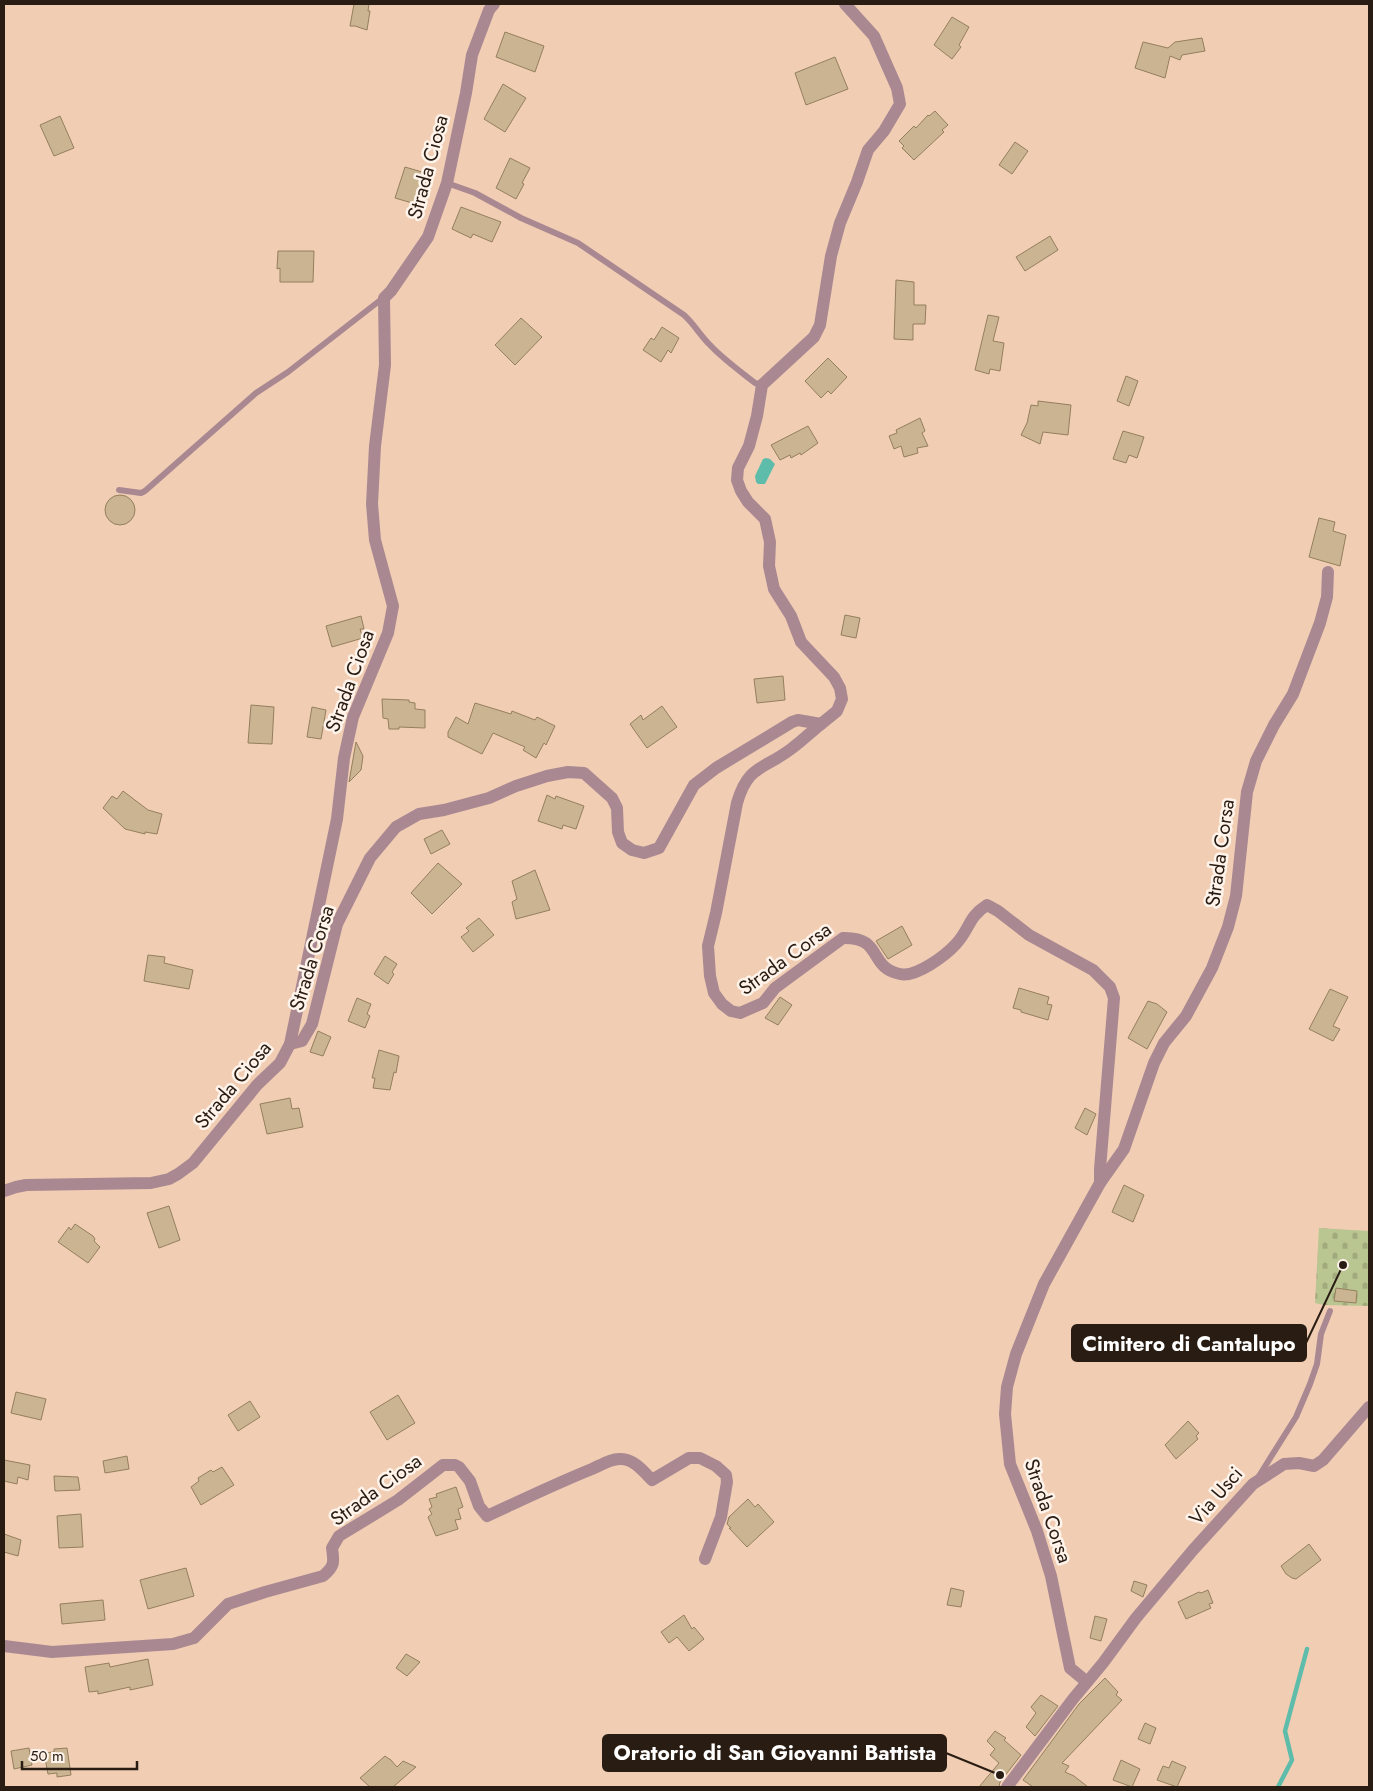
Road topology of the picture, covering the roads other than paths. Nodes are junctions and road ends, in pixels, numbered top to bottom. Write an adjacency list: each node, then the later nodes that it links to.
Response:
1 (494, 4): 3 (street, Strada Ciosa)
2 (845, 4): 5 (street)
3 (447, 183): 4 (street, Strada Ciosa); 5 (lane)
4 (384, 298): 6 (lane); 9 (street, Strada Ciosa)
5 (762, 385): 8 (street, Strada Corsa)
6 (119, 490)
7 (1328, 572): 10 (street, Strada Corsa)
8 (822, 724): 9 (street, Strada Corsa); 10 (street, Strada Corsa)
9 (290, 1044): 11 (street, Strada Ciosa)
10 (1100, 1183): 17 (street, Strada Corsa)
11 (4, 1191)
12 (1330, 1311): 14 (lane, Via Usci)
13 (1369, 1407): 14 (street)
14 (1253, 1484): 17 (street, Via Usci)
15 (705, 1560): 16 (street, Strada Ciosa)
16 (4, 1646)
17 (1087, 1682): 18 (street, Via Usci)
18 (1007, 1787)

